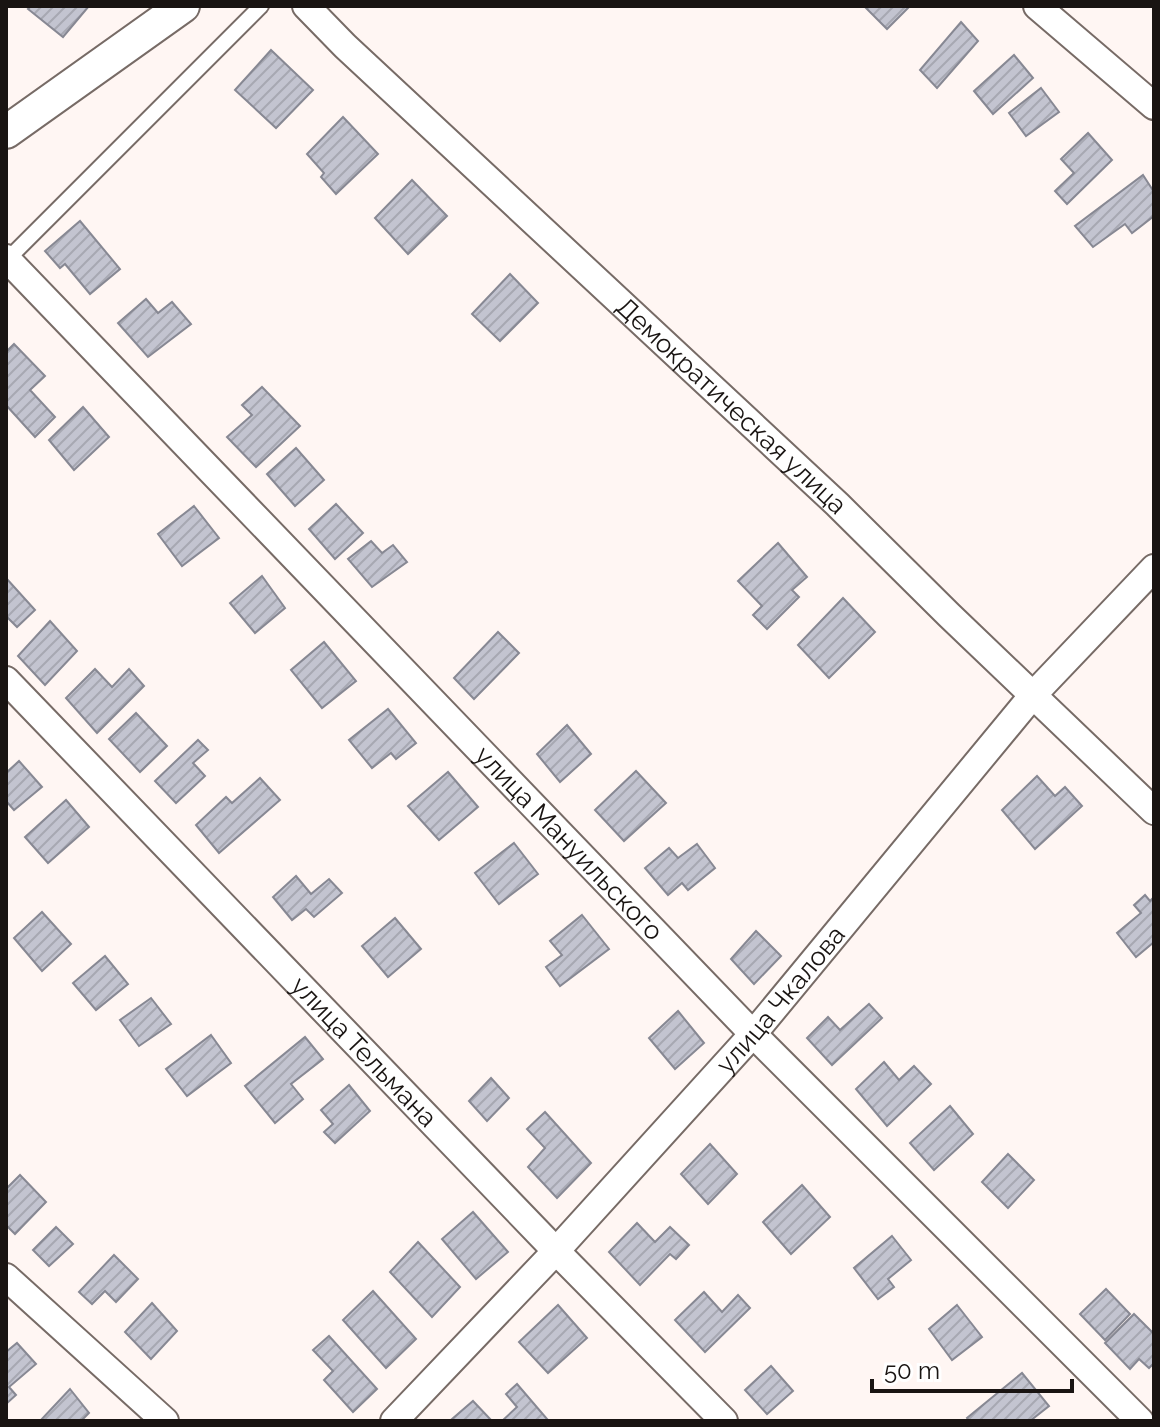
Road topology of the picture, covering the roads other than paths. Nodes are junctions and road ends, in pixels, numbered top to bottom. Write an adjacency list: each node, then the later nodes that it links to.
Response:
1 (183, 6): 6 (street)
2 (261, 6): 7 (lane)
3 (306, 6): 10 (street, Демократическая улица)
4 (1037, 6): 5 (street)
5 (1154, 106)
6 (6, 132)
7 (7, 259): 12 (street, улица Мануильского)
8 (1154, 568): 10 (street, улица Чкалова)
9 (6, 680): 13 (street, улица Тельмана)
10 (1033, 695): 11 (street, Демократическая улица); 12 (street, улица Чкалова)
11 (1154, 811)
12 (753, 1034): 13 (street, улица Чкалова); 18 (street, улица Мануильского)
13 (556, 1251): 16 (street, улица Чкалова); 17 (street, улица Тельмана)
14 (6, 1277): 15 (street)
15 (165, 1421)
16 (394, 1421)
17 (724, 1421)
18 (1140, 1421)

